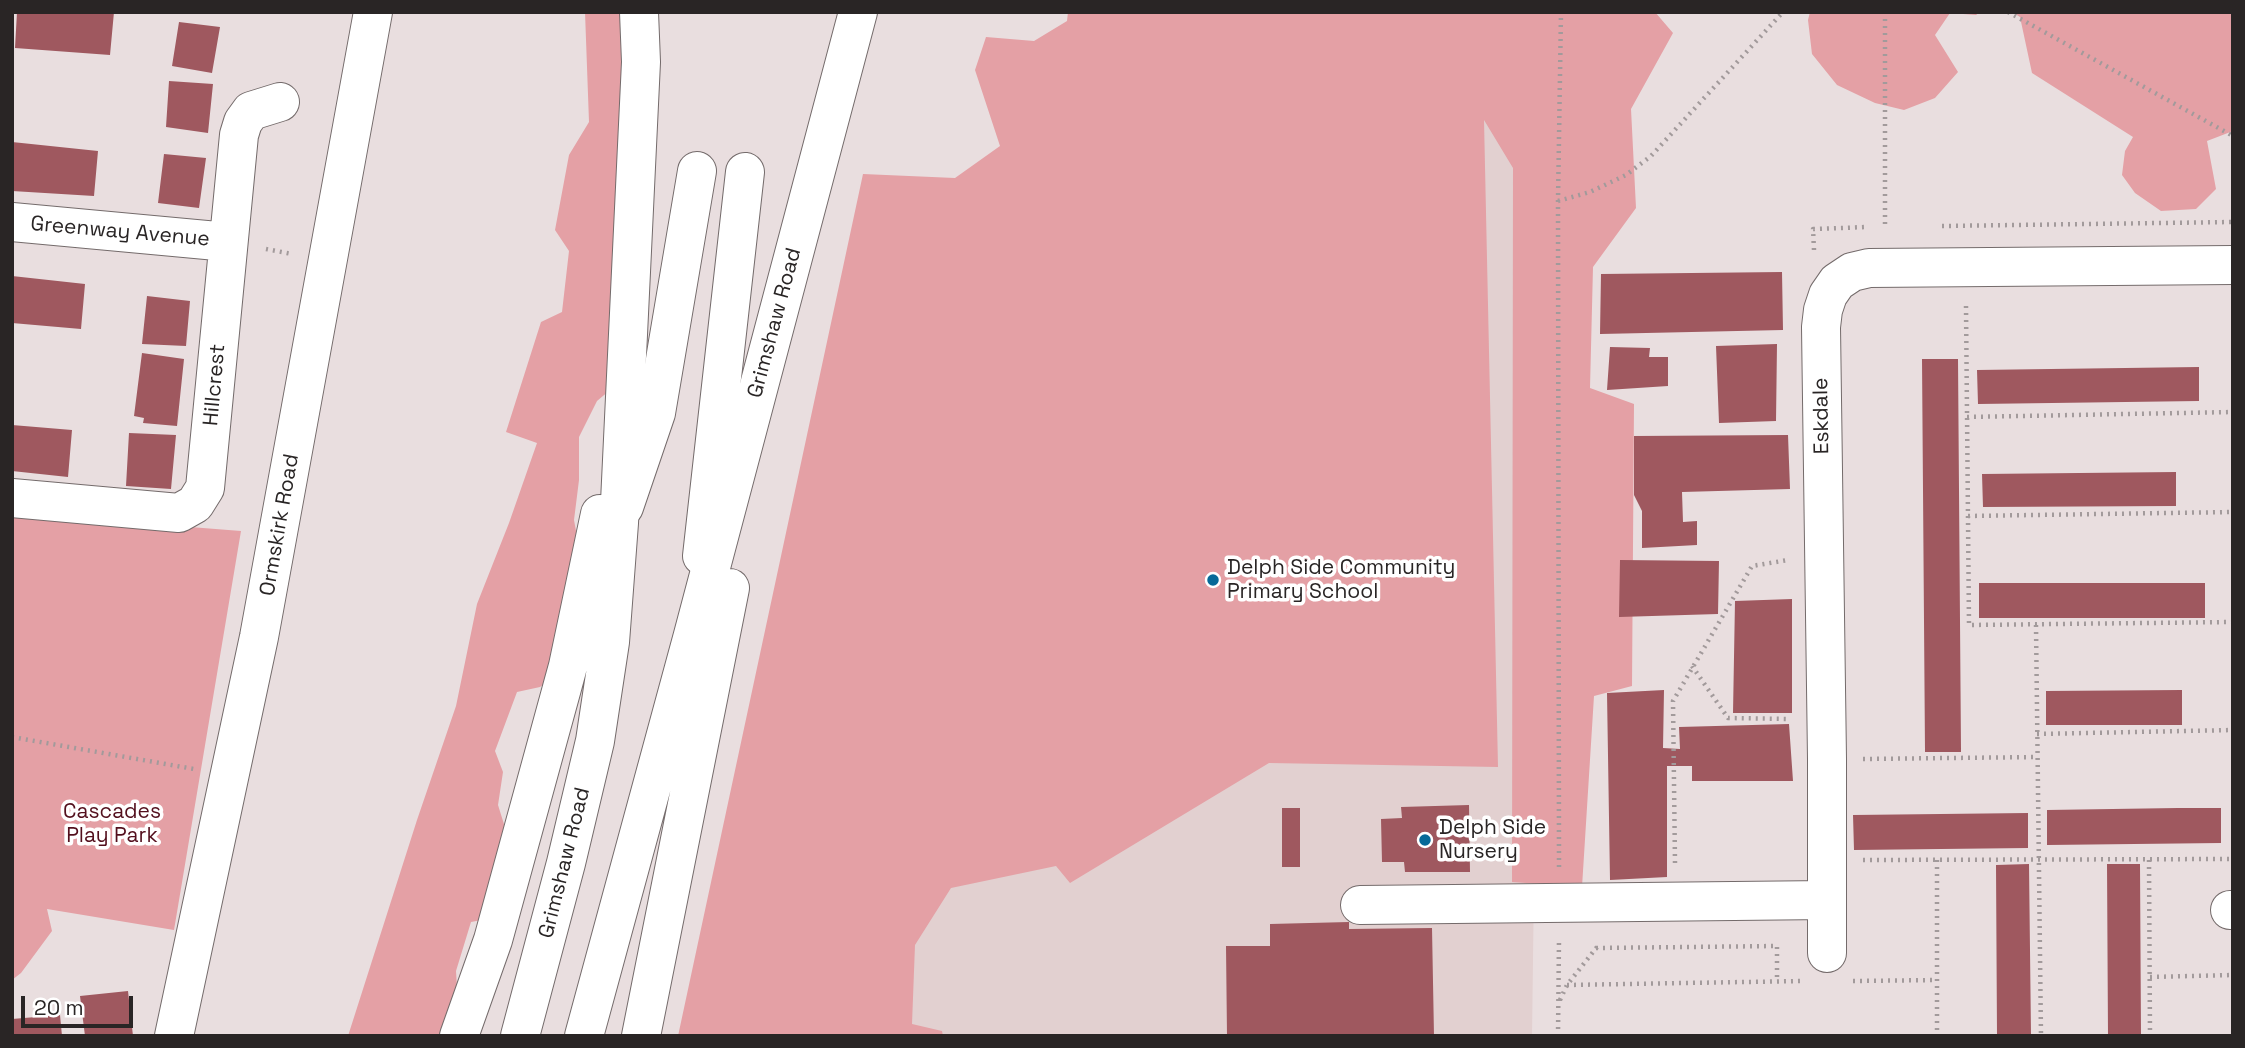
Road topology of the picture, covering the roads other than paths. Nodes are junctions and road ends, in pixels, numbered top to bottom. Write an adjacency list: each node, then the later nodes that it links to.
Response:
1 (373, 12): 18 (main road, Ormskirk Road)
2 (639, 12): 11 (main road, Grimshaw Road)
3 (858, 12): 7 (main road, Grimshaw Road)
4 (280, 102): 9 (main road, Hillcrest)
5 (696, 171): 13 (main road, Grimshaw Road)
6 (745, 172): 14 (main road, Grimshaw Road)
7 (809, 195): 14 (main road, Grimshaw Road); 22 (main road)
8 (12, 222): 9 (main road, Greenway Avenue)
9 (228, 242): 12 (main road, Hillcrest)
10 (2233, 265): 15 (main road, Eskdale)
11 (625, 391): 13 (main road, Grimshaw Road); 19 (main road)
12 (12, 498)
13 (619, 523): 20 (main road, Grimshaw Road)
14 (694, 635): 21 (main road, Grimshaw Road)
15 (1827, 900): 16 (main road); 17 (main road, Eskdale)
16 (1360, 905)
17 (1825, 972)
18 (174, 1036)
19 (459, 1036)
20 (520, 1036)
21 (584, 1036)
22 (641, 1036)

